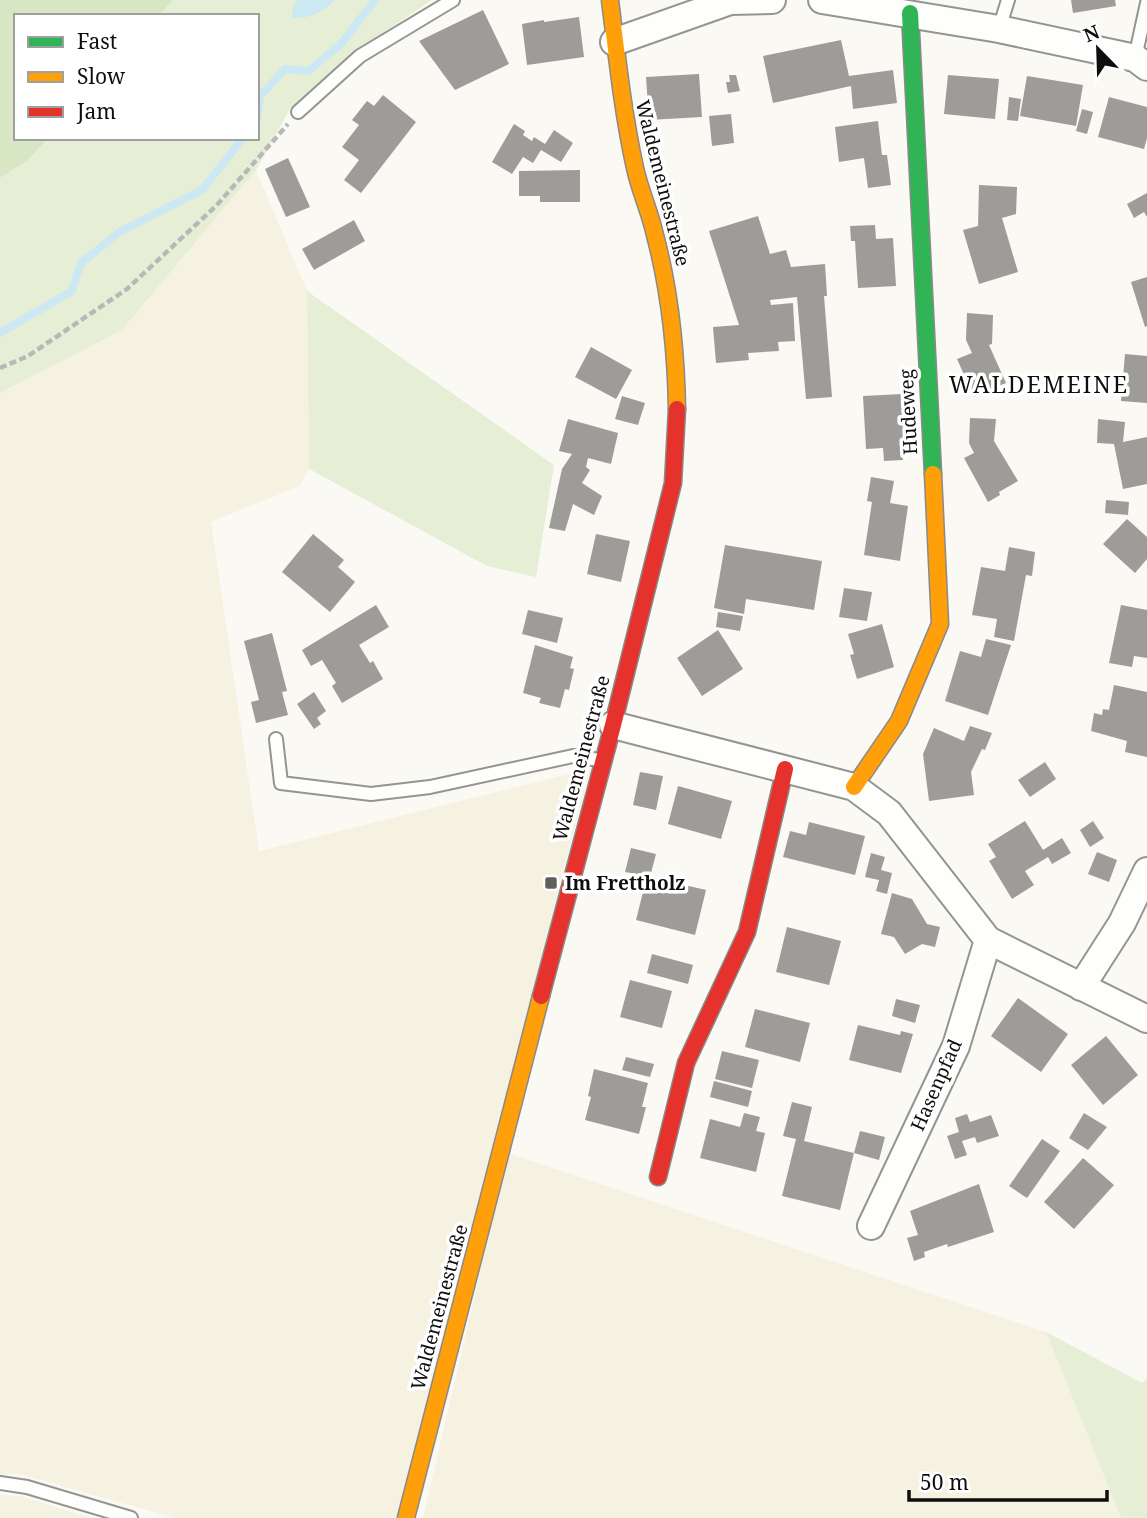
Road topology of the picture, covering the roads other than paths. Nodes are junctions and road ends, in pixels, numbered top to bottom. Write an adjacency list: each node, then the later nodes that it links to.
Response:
1 (453, 0): 11 (lane)
2 (610, 0): 9 (street, Waldemeinestraße)
3 (772, 0): 9 (street)
4 (822, 0): 7 (street)
5 (1007, 0): 8 (lane)
6 (1147, 3): 10 (lane)
7 (910, 13): 8 (street); 16 (street, Hudeweg)
8 (999, 29): 10 (street)
9 (614, 42): 12 (street, Waldemeinestraße)
10 (1141, 62)
11 (298, 112)
12 (613, 725): 14 (street, Waldemeinestraße); 15 (street)
13 (276, 739): 14 (lane)
14 (602, 761): 25 (street, Waldemeinestraße)
15 (785, 769): 16 (street); 21 (street)
16 (854, 786): 18 (street)
17 (1147, 871): 19 (street)
18 (988, 940): 19 (street); 22 (street, Hasenpfad)
19 (1081, 987): 20 (street)
20 (1147, 1019)
21 (658, 1177)
22 (871, 1226)
23 (0, 1483): 24 (lane)
24 (131, 1518)
25 (406, 1518)

